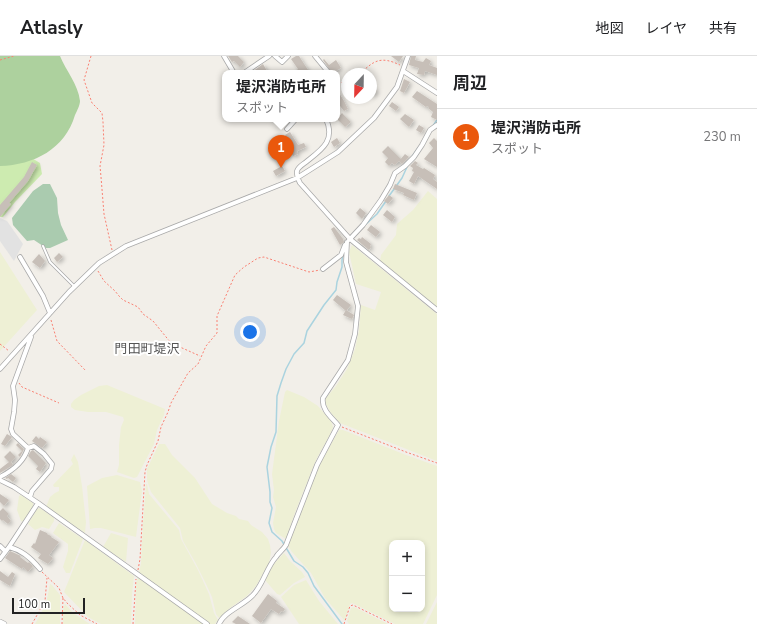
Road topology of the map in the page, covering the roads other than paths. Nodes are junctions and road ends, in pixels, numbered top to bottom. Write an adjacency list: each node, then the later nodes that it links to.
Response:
1 (224, 56): 8 (street)
2 (268, 56): 9 (street)
3 (275, 56): 4 (street)
4 (288, 56)
5 (315, 56): 10 (street)
6 (408, 56): 7 (street)
7 (404, 69): 11 (street); 16 (street)
8 (232, 70)
9 (248, 70)
10 (327, 70)
11 (437, 93)
12 (293, 122): 15 (street)
13 (327, 122): 16 (street)
14 (437, 125): 17 (street)
15 (287, 129)
16 (297, 178): 17 (street); 21 (street)
17 (349, 240): 20 (street); 22 (street); 38 (street)
18 (43, 246): 21 (lane)
19 (20, 257): 23 (street)
20 (323, 269)
21 (75, 287): 23 (street)
22 (437, 310)
23 (50, 313): 24 (street)
24 (31, 335): 25 (street); 26 (street)
25 (0, 369)
26 (28, 448): 27 (street); 28 (street)
27 (0, 479): 28 (street)
28 (30, 497): 29 (street)
29 (38, 503): 31 (street); 37 (street)
30 (0, 546): 32 (street)
31 (9, 547): 32 (street); 34 (street)
32 (5, 551): 33 (street)
33 (0, 559)
34 (40, 569)
35 (0, 622): 36 (street)
36 (4, 624)
37 (207, 624)
38 (219, 624)

